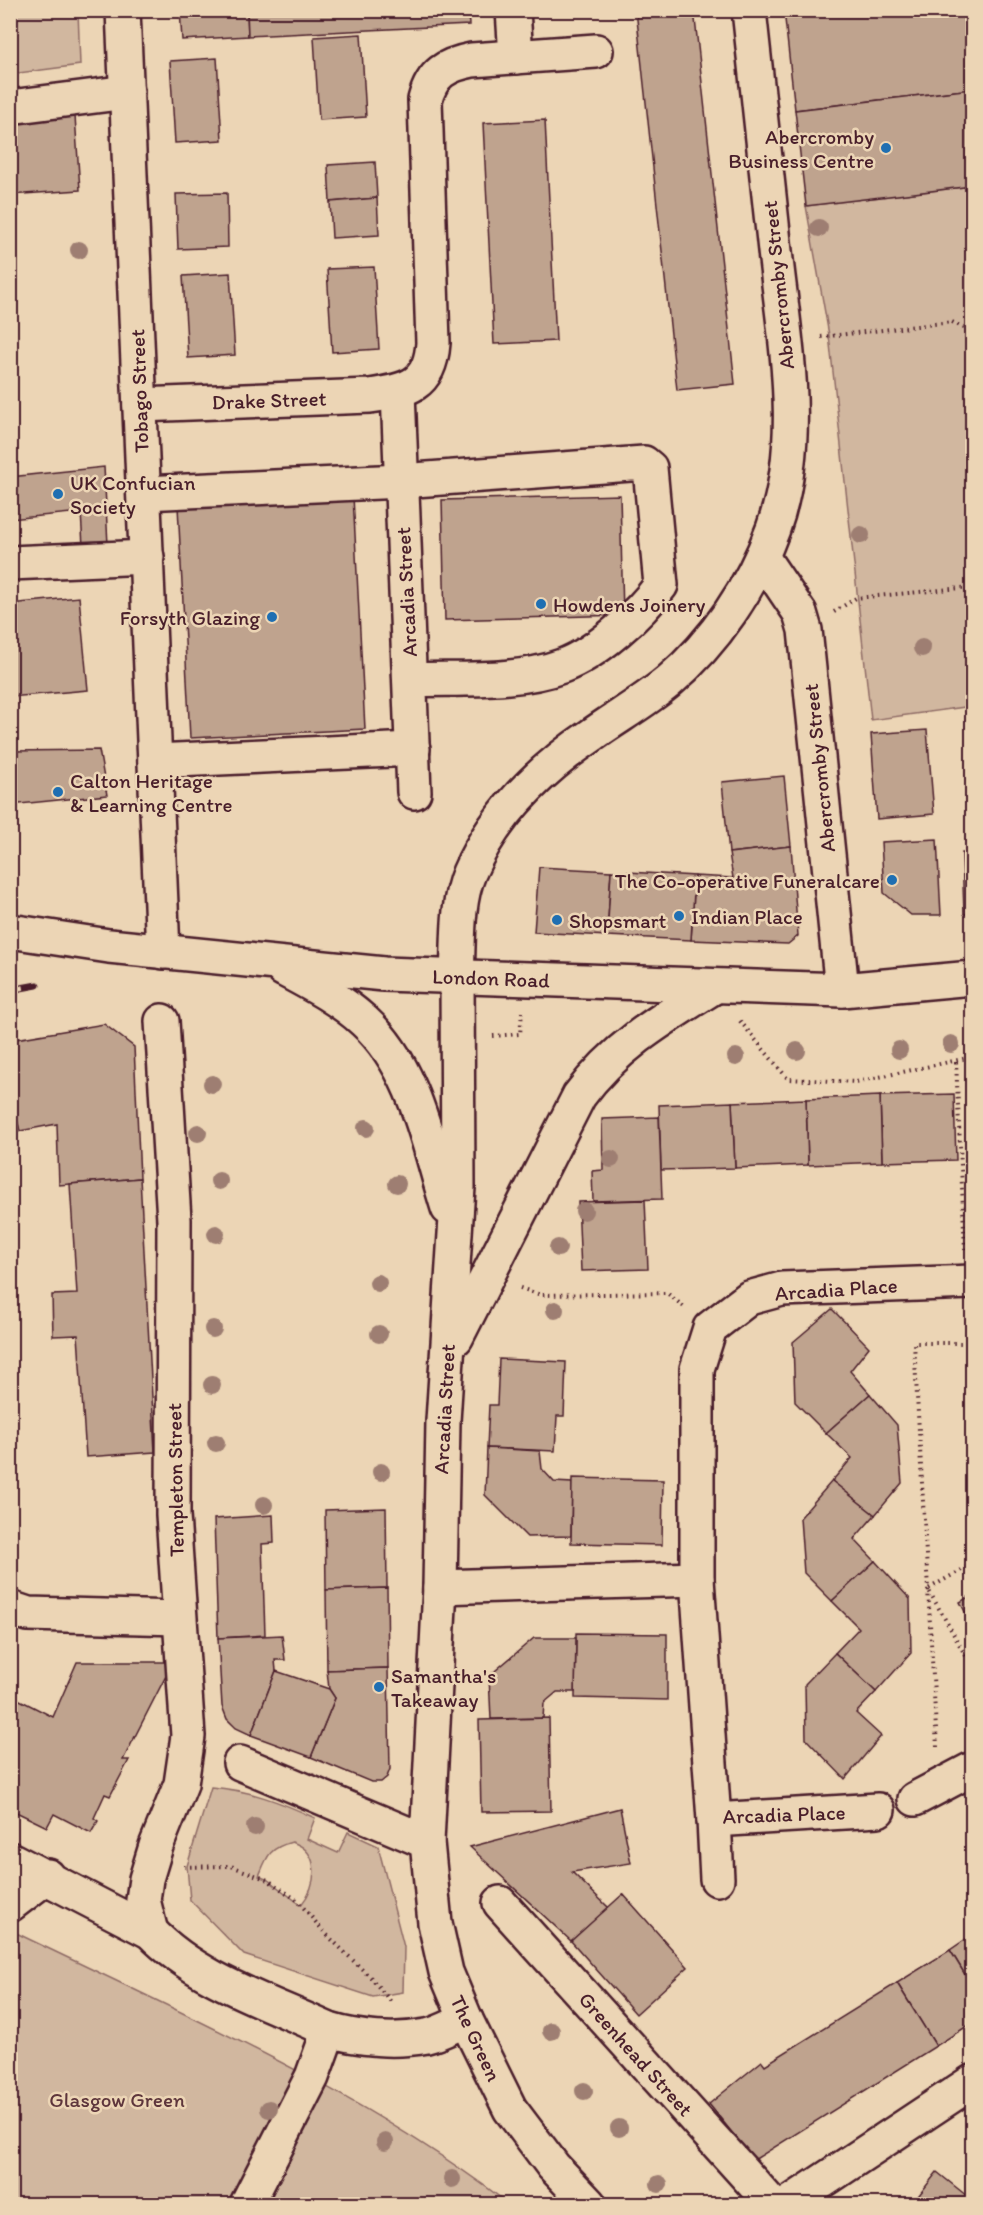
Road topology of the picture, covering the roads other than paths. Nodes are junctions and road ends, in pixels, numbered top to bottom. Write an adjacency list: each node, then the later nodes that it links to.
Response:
1 (123, 10): 6 (street, Tobago Street)
2 (513, 10): 5 (street)
3 (748, 10): 13 (street, Abercromby Street)
4 (596, 51): 5 (street)
5 (516, 57): 8 (street)
6 (127, 92): 7 (street); 9 (street, Tobago Street)
7 (10, 107)
8 (398, 392): 9 (street, Drake Street); 10 (street, Arcadia Street)
9 (140, 405): 11 (street, Tobago Street)
10 (401, 481): 11 (street); 15 (street, Arcadia Street); 15 (street)
11 (144, 493): 12 (street, Tobago Street)
12 (147, 557): 14 (street); 17 (street, Tobago Street)
13 (762, 557): 22 (street, Abercromby Street); 25 (street, Abercromby Street)
14 (10, 562)
15 (410, 680): 16 (street, Arcadia Street)
16 (413, 749): 17 (street); 18 (street, Arcadia Street)
17 (155, 761): 20 (street, Tobago Street)
18 (414, 792)
19 (10, 931): 20 (street, London Road)
20 (163, 952): 21 (street, London Road)
21 (271, 963): 22 (street, London Road); 27 (street)
22 (457, 976): 24 (street, London Road); 27 (street, Arcadia Street)
23 (972, 978): 25 (street, London Road)
24 (712, 988): 25 (street, London Road); 29 (street)
25 (842, 990)
26 (162, 1020): 33 (street, Templeton Street)
27 (456, 1233): 29 (street, Arcadia Street)
28 (969, 1282): 30 (street, Arcadia Place)
29 (446, 1358): 31 (street, Arcadia Street)
30 (697, 1579): 31 (street); 38 (street, Arcadia Place)
31 (440, 1587): 39 (street, Arcadia Street)
32 (10, 1608): 33 (street)
33 (179, 1618): 46 (street, Templeton Street)
34 (240, 1763): 39 (street)
35 (972, 1769): 36 (street)
36 (927, 1793)
37 (878, 1810): 38 (street, Arcadia Place)
38 (714, 1820): 43 (street)
39 (427, 1842): 47 (street, The Green)
40 (10, 1859): 41 (street)
41 (48, 1876): 42 (street); 45 (street); 46 (street)
42 (10, 1878)
43 (717, 1879)
44 (500, 1903): 52 (street, Greenhead Street)
45 (10, 1905)
46 (151, 1932): 48 (street)
47 (466, 2020): 48 (street); 51 (street, The Green)
48 (329, 2030): 50 (street)
49 (972, 2082): 53 (street)
50 (247, 2205)
51 (589, 2205)
52 (772, 2205)
53 (788, 2205)

